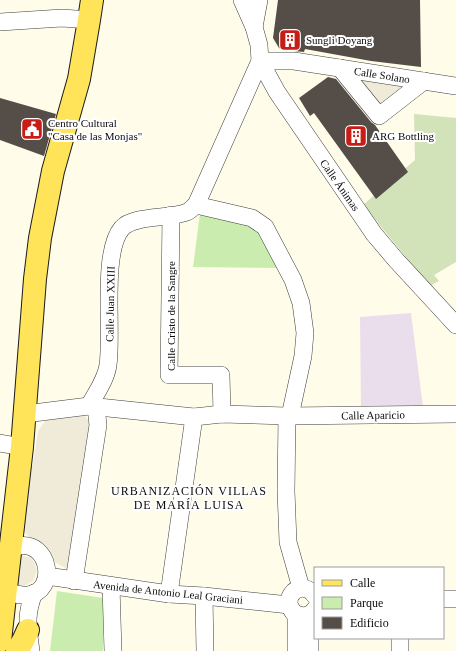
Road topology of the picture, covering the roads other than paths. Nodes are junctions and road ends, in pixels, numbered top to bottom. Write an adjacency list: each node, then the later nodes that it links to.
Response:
1 (242, 0): 5 (street, Calle Ánimas)
2 (259, 0): 5 (street, Calle Ánimas)
3 (91, 10): 4 (street); 14 (main road)
4 (0, 22)
5 (254, 27): 6 (street, Calle Ánimas)
6 (260, 61): 7 (street, Calle Solano); 10 (street); 12 (street, Calle Ánimas)
7 (340, 68): 8 (street, Calle Solano); 8 (street, Calle Solano)
8 (424, 82): 9 (street, Calle Solano)
9 (456, 86)
10 (196, 205): 11 (street, Calle Juan XXIII); 17 (street)
11 (171, 215): 13 (street, Calle Juan XXIII); 15 (street, Calle Cristo de la Sangre)
12 (456, 325)
13 (93, 406): 14 (street); 18 (street, Calle Aparicio); 24 (street)
14 (25, 414): 20 (main road)
15 (222, 414): 17 (street, Calle Aparicio); 18 (street, Calle Aparicio)
16 (456, 414): 17 (street, Calle Aparicio)
17 (288, 416): 26 (street)
18 (194, 417): 28 (street)
19 (0, 443): 20 (street)
20 (22, 447): 21 (main road)
21 (13, 549): 22 (street); 23 (main road)
22 (47, 576): 24 (street, Avenida de Antonio Leal Graciani); 27 (street)
23 (5, 579): 27 (street); 35 (main road)
24 (74, 581): 25 (street, Avenida de Antonio Leal Graciani)
25 (112, 586): 28 (street, Avenida de Antonio Leal Graciani); 38 (street)
26 (308, 592): 32 (street)
27 (34, 593): 33 (street)
28 (169, 594): 29 (street, Avenida de Antonio Leal Graciani)
29 (204, 596): 32 (street, Avenida de Antonio Leal Graciani); 39 (street)
30 (444, 599): 31 (street)
31 (456, 599)
32 (302, 611): 40 (street); 41 (street)
33 (28, 630): 36 (main road); 37 (street)
34 (400, 639): 42 (street)
35 (0, 641)
36 (17, 651)
37 (31, 651)
38 (113, 651)
39 (205, 651)
40 (296, 651)
41 (310, 651)
42 (400, 651)

